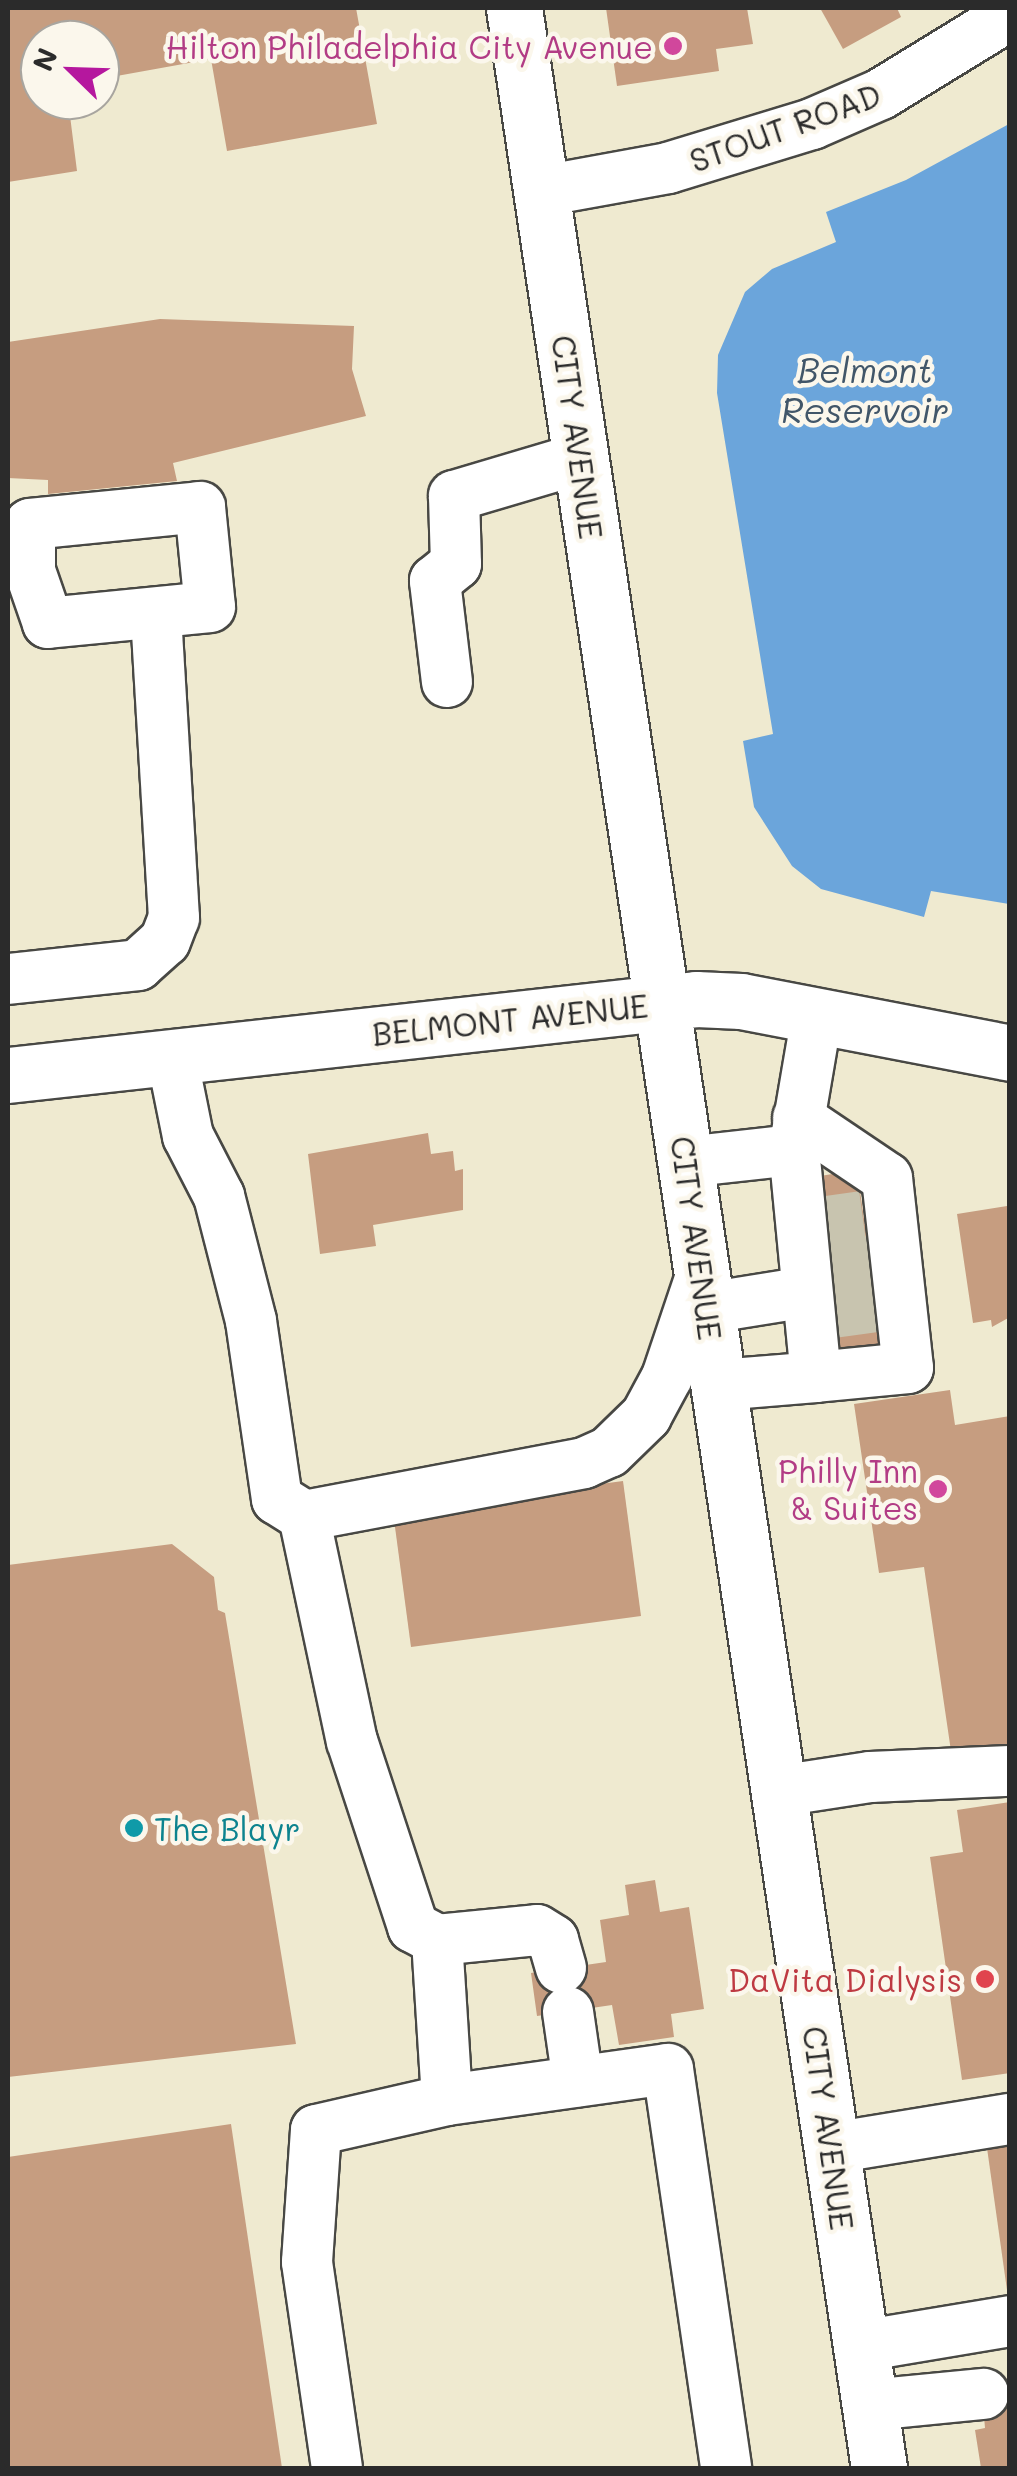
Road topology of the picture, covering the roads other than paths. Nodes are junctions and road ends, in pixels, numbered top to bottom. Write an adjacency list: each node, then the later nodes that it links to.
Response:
1 (514, 8): 3 (main road, CITY AVENUE)
2 (1010, 16): 3 (street, STOUT ROAD)
3 (542, 191): 4 (main road, CITY AVENUE)
4 (582, 458): 6 (street); 8 (main road, CITY AVENUE)
5 (156, 614): 7 (street)
6 (446, 682)
7 (8, 979)
8 (662, 1001): 9 (main road, BELMONT AVENUE); 11 (main road, BELMONT AVENUE); 14 (main road, CITY AVENUE)
9 (817, 1015): 10 (main road, BELMONT AVENUE); 13 (street)
10 (1010, 1053)
11 (172, 1057): 12 (main road, BELMONT AVENUE); 19 (street)
12 (8, 1075)
13 (796, 1134): 14 (street); 15 (street); 15 (street)
14 (685, 1162): 16 (main road, CITY AVENUE)
15 (846, 1266): 16 (street); 17 (street); 17 (street)
16 (705, 1290): 18 (main road, CITY AVENUE); 19 (street)
17 (816, 1377): 18 (street)
18 (719, 1385): 21 (main road, CITY AVENUE)
19 (304, 1516): 22 (street)
20 (1010, 1771): 21 (street)
21 (779, 1791): 26 (main road, CITY AVENUE)
22 (436, 1940): 23 (street); 24 (street)
23 (578, 2081): 24 (street); 32 (street)
24 (448, 2100): 31 (street)
25 (1010, 2119): 26 (street)
26 (832, 2148): 28 (main road, CITY AVENUE)
27 (1010, 2321): 28 (street)
28 (861, 2346): 30 (main road, CITY AVENUE)
29 (983, 2394): 30 (street)
30 (870, 2405): 33 (main road, CITY AVENUE)
31 (337, 2468)
32 (726, 2468)
33 (879, 2468)

